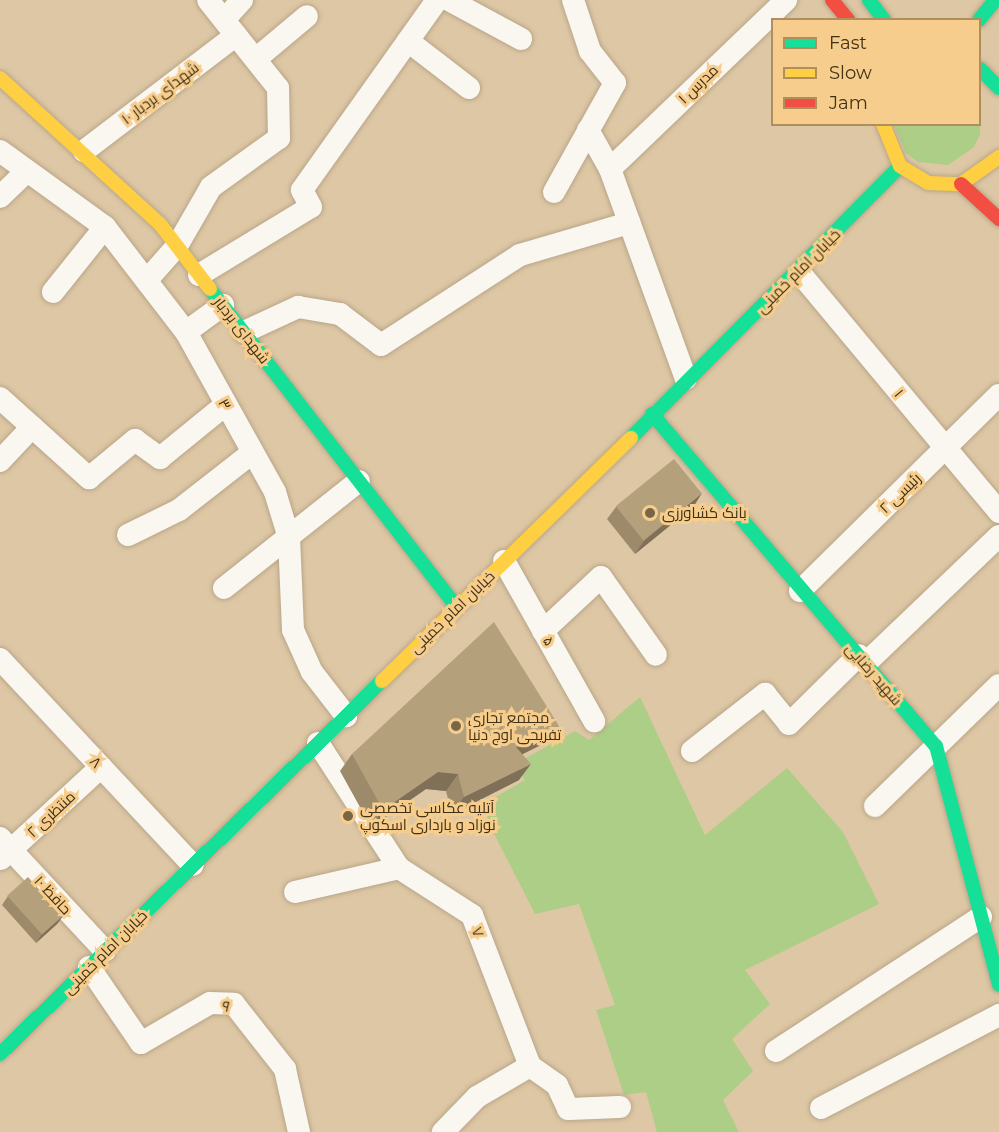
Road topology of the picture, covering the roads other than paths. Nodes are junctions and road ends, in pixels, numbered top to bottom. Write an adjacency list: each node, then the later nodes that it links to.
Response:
1 (208, 0): 14 (street)
2 (242, 0): 14 (street, شهدای بردبار ۱۰)
3 (437, 0): 16 (street)
4 (449, 0): 15 (street)
5 (573, 0): 23 (street)
6 (786, 0): 28 (street, مدرس ۱)
7 (832, 0): 11 (main road)
8 (868, 0): 12 (main road)
9 (995, 0): 13 (main road)
10 (307, 16): 17 (street)
11 (846, 18)
12 (882, 18)
13 (981, 18)
14 (230, 28): 17 (street); 24 (street, شهدای بردبار ۱۰)
15 (521, 39)
16 (408, 41): 20 (street); 38 (street)
17 (256, 58): 36 (street)
18 (981, 70): 21 (main road)
19 (0, 78): 24 (main road, شهدای بردبار)
20 (469, 88)
21 (999, 88)
22 (884, 126): 27 (main road)
23 (588, 130): 28 (street); 31 (street)
24 (84, 151): 36 (main road, شهدای بردبار)
25 (0, 152): 29 (street, ۳)
26 (999, 157): 30 (main road)
27 (900, 166): 30 (main road); 37 (main road, خیابان امام خمینی)
28 (610, 169): 34 (street)
29 (26, 172): 32 (street); 35 (street, ۳)
30 (961, 184): 33 (main road)
31 (554, 192)
32 (0, 197)
33 (999, 219)
34 (629, 223): 43 (street); 44 (street)
35 (105, 227): 39 (street, ۳); 40 (street)
36 (177, 246): 38 (main road, شهدای بردبار); 39 (street)
37 (800, 273): 44 (main road, خیابان امام خمینی); 50 (street, ۱)
38 (199, 275): 41 (main road, شهدای بردبار)
39 (147, 280): 42 (street, ۳)
40 (53, 292)
41 (223, 305): 42 (street); 43 (main road, شهدای بردبار)
42 (186, 332): 47 (street, ۳)
43 (244, 332): 53 (main road, شهدای بردبار)
44 (686, 379): 48 (main road, خیابان امام خمینی)
45 (999, 395): 50 (street, رئیسی ۲)
46 (0, 398): 49 (street)
47 (225, 405): 49 (street); 51 (street, ۳)
48 (652, 414): 58 (main road, خیابان امام خمینی); 60 (main road, شهید رضایی)
49 (32, 427): 52 (street)
50 (945, 448): 54 (street, ۱); 60 (street, رئیسی ۲)
51 (252, 453): 55 (street); 57 (street, ۳)
52 (0, 461)
53 (359, 481): 57 (street); 61 (main road, شهدای بردبار)
54 (999, 512)
55 (128, 535)
56 (999, 536): 65 (street)
57 (290, 538): 59 (street); 67 (street, ۳)
58 (504, 561): 61 (main road, خیابان امام خمینی); 62 (street, ۵)
59 (224, 588)
60 (800, 591): 65 (main road, شهید رضایی)
61 (457, 607): 67 (main road, خیابان امام خمینی)
62 (543, 631): 63 (street); 68 (street, ۵)
63 (656, 655)
64 (0, 659): 72 (street, ۸)
65 (862, 659): 70 (main road, شهید رضایی); 71 (street)
66 (999, 685): 70 (street)
67 (346, 716): 69 (main road, خیابان امام خمینی)
68 (594, 721)
69 (318, 743): 75 (main road, خیابان امام خمینی); 76 (street, ۷)
70 (936, 746): 73 (street); 78 (main road, شهید رضایی)
71 (692, 751)
72 (101, 767): 74 (street, منتظری ۲); 75 (street, ۸)
73 (875, 806)
74 (4, 850): 79 (street, حافظ ۱۰)
75 (193, 865): 79 (main road, خیابان امام خمینی)
76 (399, 868): 77 (street); 85 (street, ۷)
77 (294, 892)
78 (989, 928): 81 (main road, شهید رضایی); 83 (street)
79 (105, 951): 80 (main road, خیابان امام خمینی)
80 (89, 967): 84 (main road, خیابان امام خمینی); 88 (street, ۹)
81 (999, 985)
82 (999, 1016): 87 (street)
83 (776, 1051)
84 (0, 1054)
85 (530, 1066): 86 (street); 89 (street)
86 (620, 1107)
87 (821, 1108)
88 (299, 1132)
89 (443, 1132)

